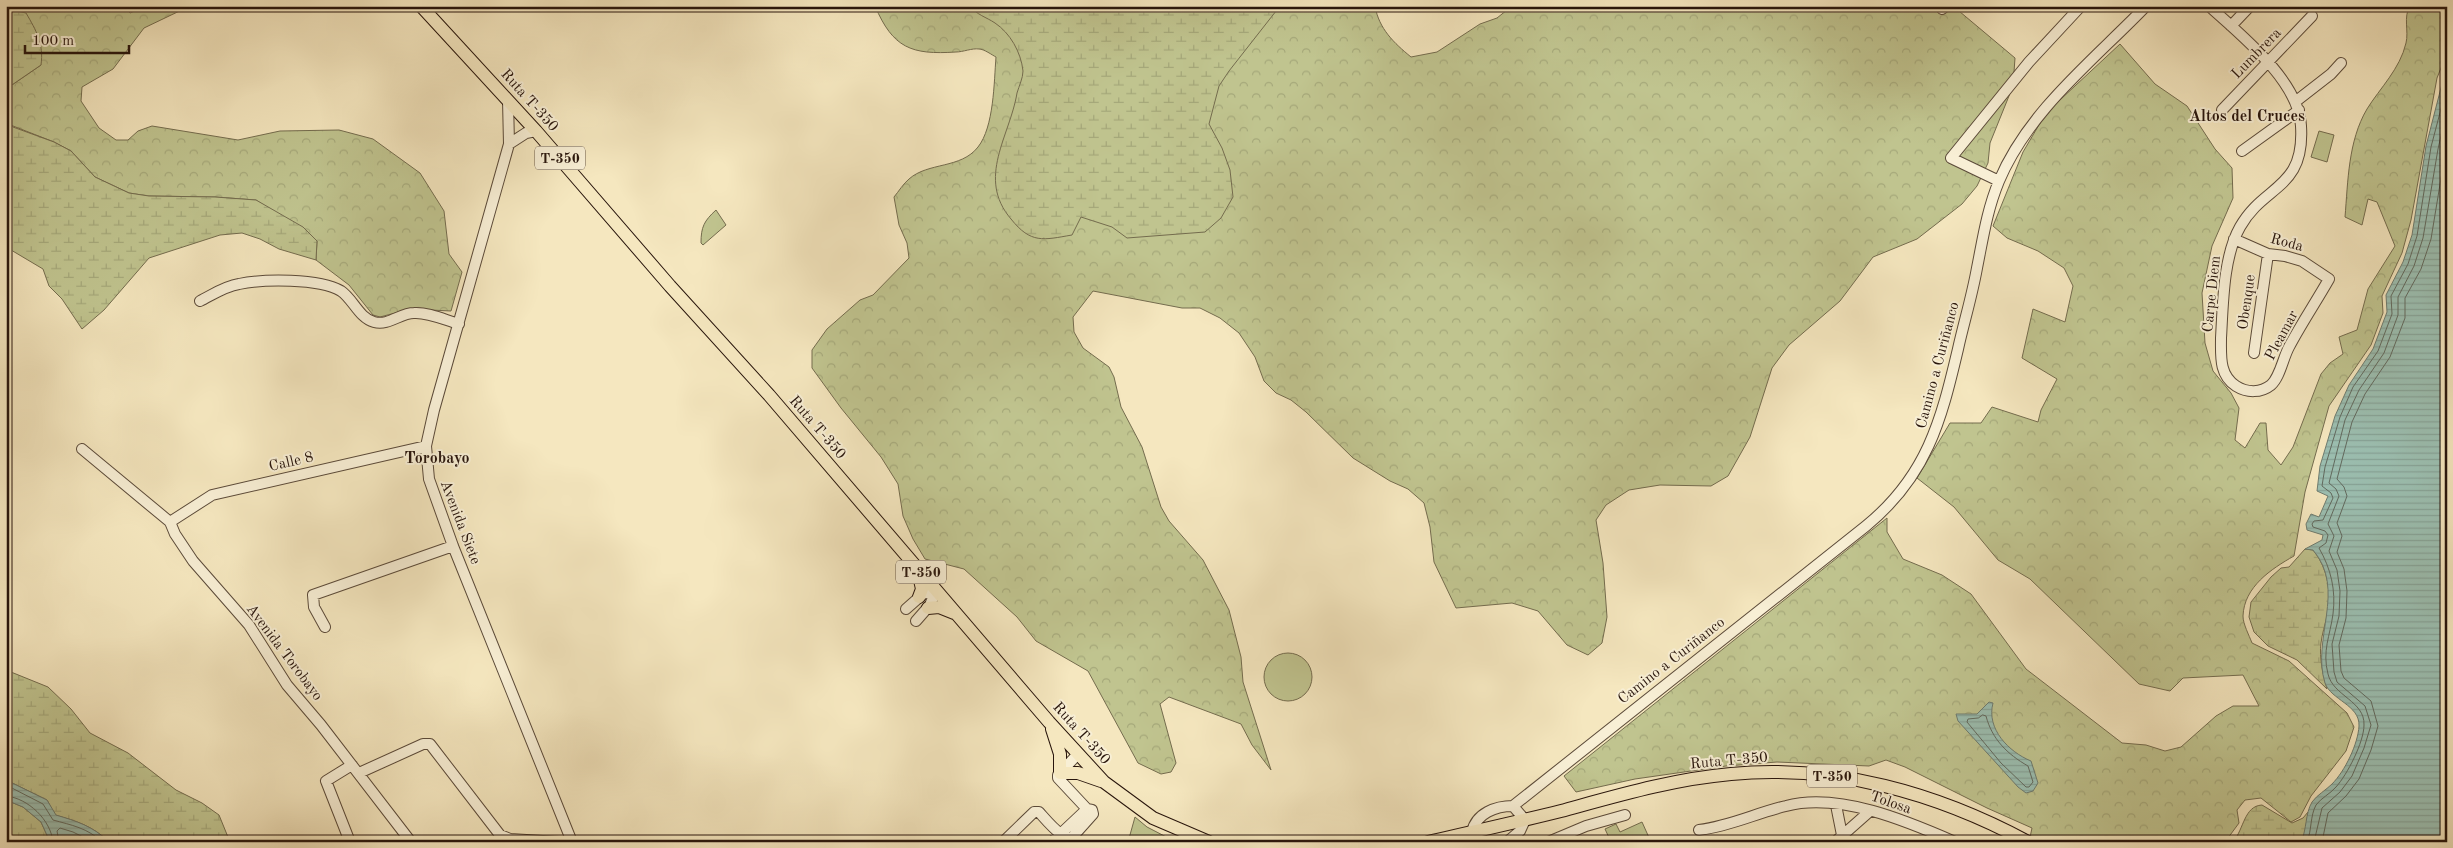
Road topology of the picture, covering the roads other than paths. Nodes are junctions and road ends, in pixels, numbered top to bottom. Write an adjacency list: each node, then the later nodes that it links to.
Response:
1 (421, 6): 10 (main road, Ruta T-350 / T-350)
2 (2081, 6): 16 (street)
3 (2146, 6): 16 (street, Camino a Curiñanco)
4 (2209, 6): 7 (street)
5 (2250, 6): 7 (street)
6 (2312, 16): 8 (street, Lumbrera)
7 (2231, 26): 8 (street)
8 (2268, 62): 11 (street); 12 (street, Lumbrera)
9 (2340, 63): 11 (street)
10 (508, 100): 13 (main road, Ruta T-350 / T-350); 14 (street, Avenida Siete)
11 (2297, 106): 15 (street); 17 (street, Carpe Diem)
12 (2222, 110)
13 (536, 131): 14 (street); 28 (main road, Ruta T-350 / T-350)
14 (509, 144): 21 (street, Avenida Siete)
15 (2242, 151)
16 (1999, 181): 42 (street, Camino a Curiñanco)
17 (2234, 239): 18 (street, Roda); 23 (street, Carpe Diem)
18 (2268, 254): 19 (street, Roda); 22 (street, Obenque)
19 (2329, 280): 23 (street, Pleamar)
20 (200, 301): 21 (street)
21 (459, 324): 24 (street, Avenida Siete)
22 (2254, 353)
23 (2250, 391)
24 (426, 446): 26 (street, Calle 8); 27 (street, Avenida Siete)
25 (82, 449): 26 (street, Avenida Torobayo)
26 (170, 522): 38 (street, Avenida Torobayo)
27 (453, 546): 35 (street); 51 (street, Avenida Siete)
28 (918, 568): 29 (main road, Ruta T-350 / T-350); 30 (main road)
29 (936, 590): 30 (street); 31 (street); 33 (main road, Ruta T-350 / T-350)
30 (919, 597): 32 (street)
31 (928, 608): 33 (main road); 34 (street)
32 (906, 609)
33 (958, 616): 36 (main road, Ruta T-350 / T-350)
34 (916, 621)
35 (324, 627)
36 (1049, 722): 37 (main road, Ruta T-350 / T-350); 39 (main road)
37 (1078, 754): 39 (street); 40 (main road, Ruta T-350 / T-350)
38 (355, 769): 54 (street); 55 (street, Avenida Torobayo); 56 (street)
39 (1060, 773): 40 (main road); 46 (street)
40 (1104, 782): 59 (main road, Ruta T-350 / T-350)
41 (1836, 805): 43 (street, Tolosa); 47 (street, Tolosa); 50 (street)
42 (1513, 806): 45 (street); 48 (street, Camino a Curiñanco)
43 (1870, 811): 50 (street); 62 (street, Tolosa)
44 (1626, 815): 61 (street)
45 (1525, 820): 48 (main road, Ruta T-350 / T-350); 53 (street); 63 (main road, Ruta T-350 / T-350)
46 (1079, 822): 49 (street); 52 (street)
47 (1699, 830)
48 (1475, 837): 60 (main road, Ruta T-350 / T-350)
49 (1056, 838): 52 (street); 57 (street)
50 (1839, 838)
51 (571, 841)
52 (1069, 841): 58 (street)
53 (1510, 841)
54 (350, 842)
55 (411, 842)
56 (558, 842)
57 (1003, 842)
58 (1086, 842)
59 (1209, 842)
60 (1428, 842)
61 (1548, 842)
62 (1955, 842)
63 (2028, 842)

